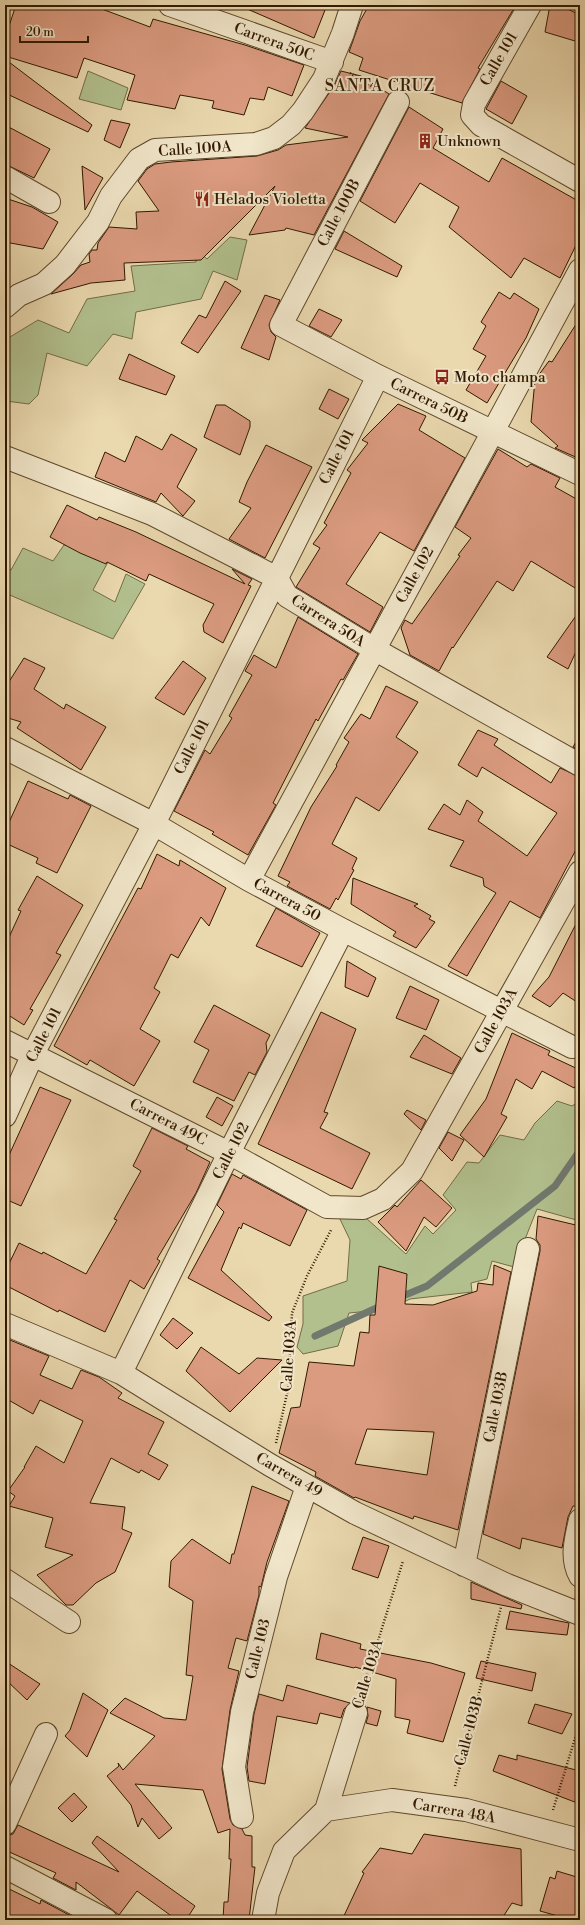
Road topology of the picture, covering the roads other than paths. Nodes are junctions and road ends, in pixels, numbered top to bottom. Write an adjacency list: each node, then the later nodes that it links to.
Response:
1 (170, 5): 4 (street, Carrera 50C)
2 (352, 5): 4 (street, Calle 100A)
3 (530, 5): 7 (street, Calle 101)
4 (332, 62): 10 (street, Calle 100A)
5 (398, 102): 11 (street, Calle 100B)
6 (5, 177): 8 (street)
7 (580, 181)
8 (49, 202)
9 (580, 270): 13 (street, Calle 102)
10 (5, 307)
11 (280, 325): 12 (street, Carrera 50B)
12 (378, 376): 13 (street, Carrera 50B); 16 (street, Calle 101)
13 (493, 433): 15 (street, Carrera 50B); 17 (street, Calle 102)
14 (7, 458): 16 (street)
15 (580, 474)
16 (276, 578): 17 (street, Carrera 50A); 20 (street, Calle 101)
17 (374, 649): 19 (street, Carrera 50A); 22 (street, Calle 102)
18 (5, 748): 20 (street, Carrera 50)
19 (580, 765)
20 (154, 824): 22 (street, Carrera 50); 27 (street, Calle 101)
21 (580, 872): 24 (street, Calle 103A)
22 (249, 880): 23 (street, Carrera 50)
23 (343, 930): 24 (street, Carrera 50); 29 (street, Calle 102)
24 (501, 1011): 26 (street, Carrera 50); 30 (street, Calle 103A)
25 (5, 1040): 27 (street, Carrera 49C)
26 (572, 1047)
27 (34, 1054): 28 (street, Calle 101); 29 (street, Carrera 49C)
28 (5, 1116)
29 (229, 1153): 30 (street, Carrera 49C); 33 (street, Calle 102)
30 (412, 1171)
31 (528, 1249): 36 (street, Calle 103B)
32 (5, 1324): 33 (street, Carrera 49)
33 (121, 1373): 34 (street, Carrera 49)
34 (307, 1486): 36 (street, Carrera 49); 44 (street, Calle 103)
35 (580, 1520): 37 (street)
36 (464, 1565): 39 (street, Carrera 49)
37 (580, 1576)
38 (5, 1580): 40 (street)
39 (580, 1614)
40 (69, 1622)
41 (356, 1713): 43 (street, Calle 103A)
42 (46, 1734): 45 (street)
43 (326, 1810): 46 (street, Carrera 48A); 49 (street)
44 (242, 1817)
45 (5, 1824)
46 (580, 1840)
47 (5, 1866): 48 (street)
48 (106, 1920)
49 (263, 1920)

